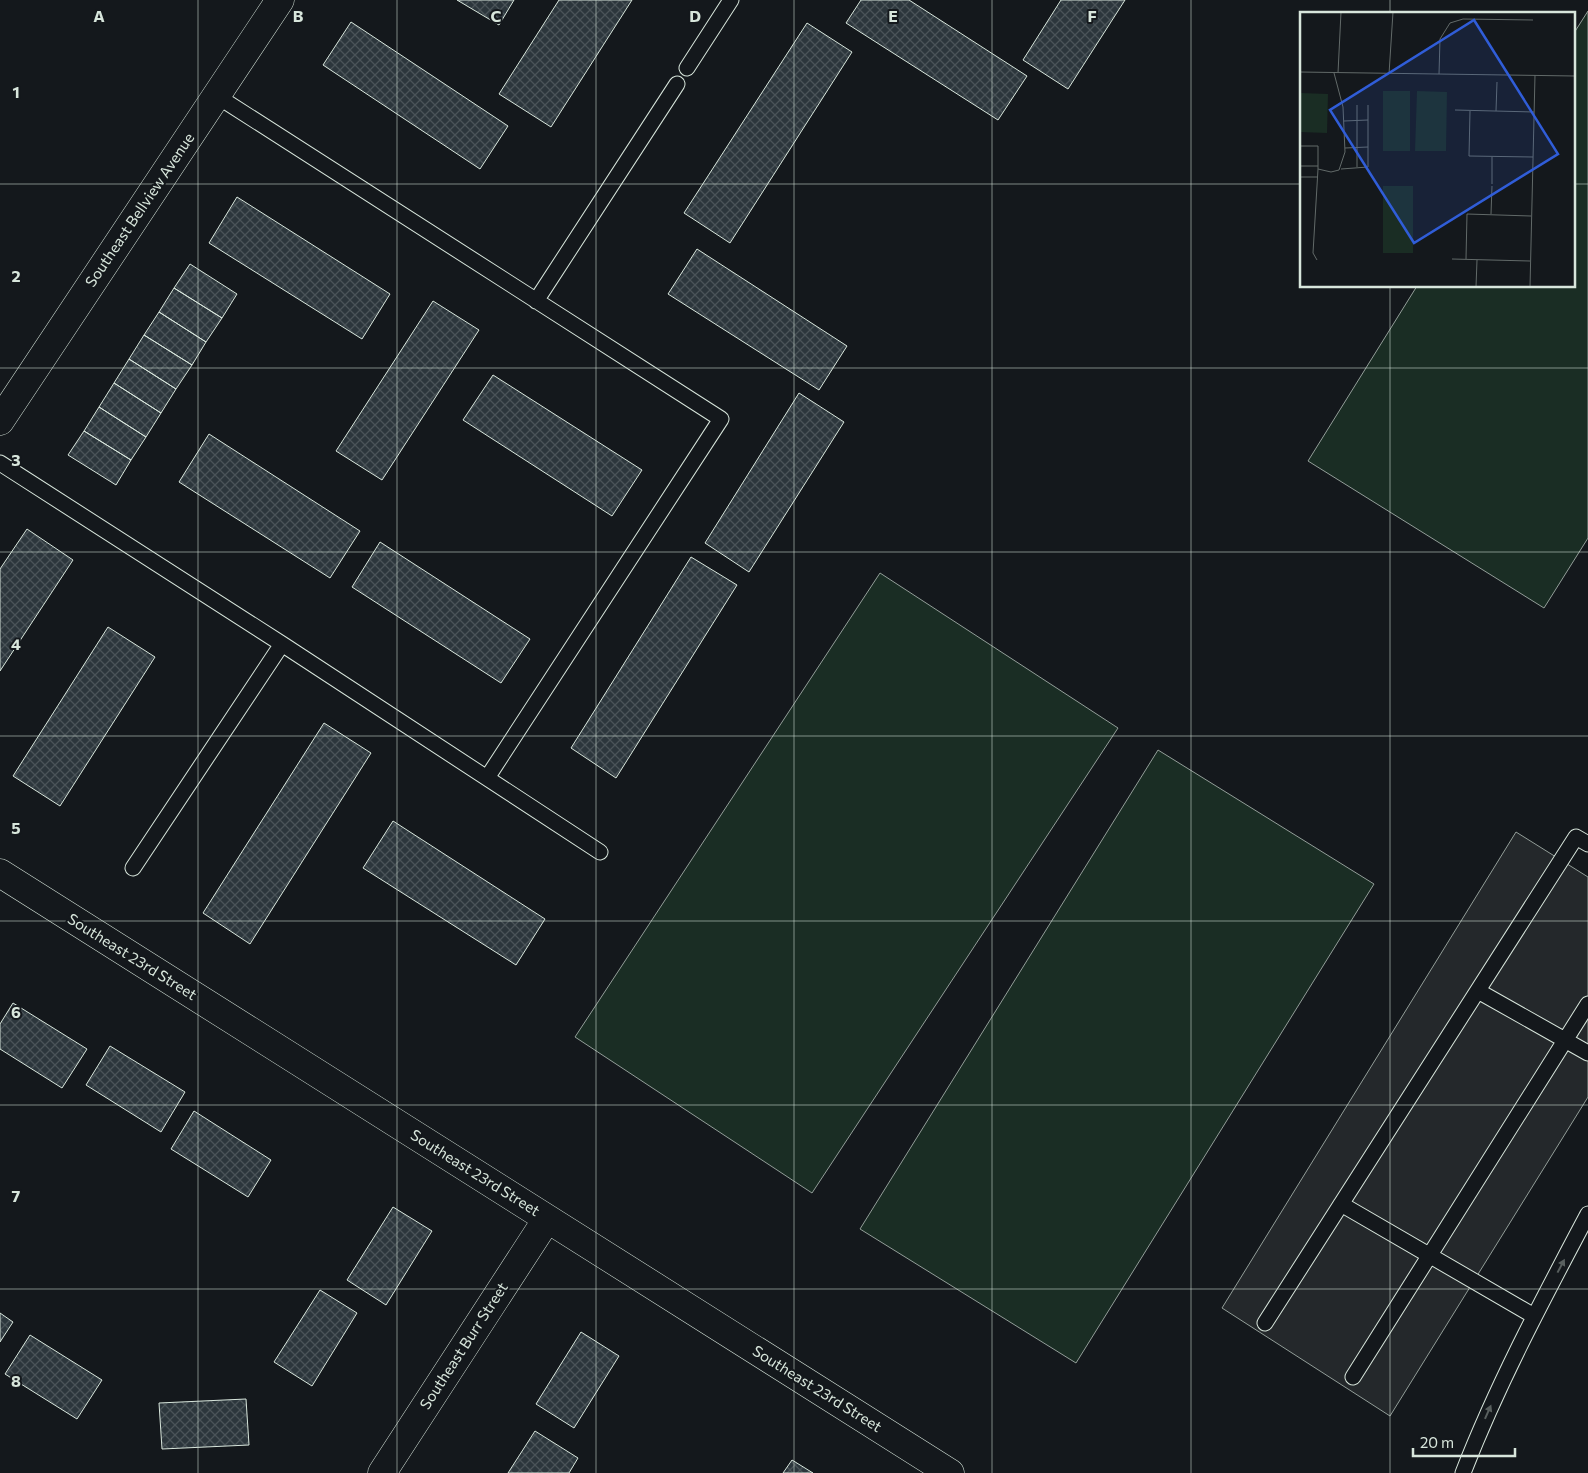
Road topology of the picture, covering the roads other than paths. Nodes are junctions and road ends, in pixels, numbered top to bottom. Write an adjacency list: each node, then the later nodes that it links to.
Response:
1 (280, 0): 5 (street, Southeast Bellview Avenue)
2 (731, 0): 3 (lane)
3 (687, 68)
4 (677, 84): 6 (lane)
5 (217, 96): 6 (lane); 7 (street, Southeast Bellview Avenue)
6 (536, 301): 10 (lane)
7 (0, 421)
8 (0, 463): 9 (lane)
9 (282, 644): 10 (lane); 13 (lane)
10 (487, 778): 12 (lane)
11 (1588, 844): 15 (lane)
12 (600, 852)
13 (133, 868)
14 (0, 874): 21 (street, Southeast 23rd Street)
15 (1478, 991): 17 (lane); 19 (lane)
16 (1588, 1004): 17 (lane)
17 (1565, 1040): 18 (lane); 22 (lane)
18 (1588, 1053)
19 (1341, 1204): 22 (lane); 24 (lane)
20 (1588, 1214): 23 (lane, one-way to 20)
21 (547, 1219): 26 (street, Southeast 23rd Street); 27 (street, Southeast Burr Street)
22 (1430, 1255): 23 (lane); 25 (lane)
23 (1534, 1316): 28 (lane, one-way to 23)
24 (1265, 1323)
25 (1354, 1377)
26 (947, 1472)
27 (382, 1473)
28 (1463, 1473)

